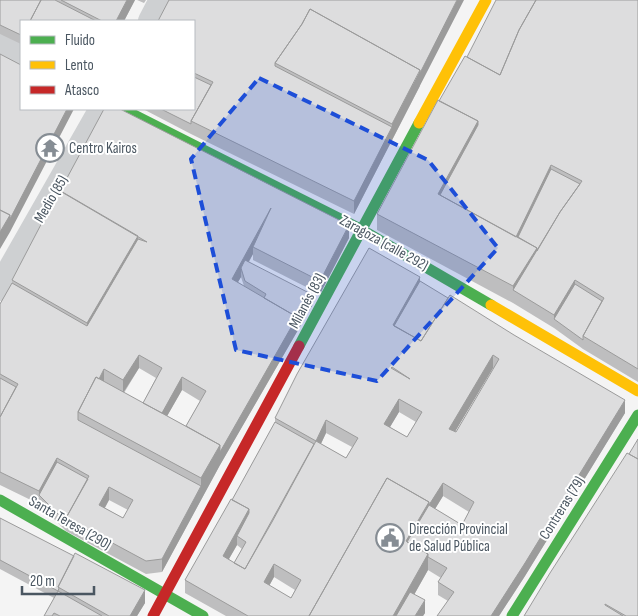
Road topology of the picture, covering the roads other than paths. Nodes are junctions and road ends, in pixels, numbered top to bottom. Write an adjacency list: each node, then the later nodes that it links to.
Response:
1 (162, 0): 3 (street)
2 (486, 0): 8 (main road, Milanés (83))
3 (152, 20)
4 (0, 46): 5 (street)
5 (20, 56)
6 (101, 110): 9 (street, Medio (85))
7 (124, 110): 8 (main road, Zaragoza (calle 292))
8 (362, 230): 10 (main road, Zaragoza (calle 292)); 13 (main road, Milanés (83))
9 (0, 288)
10 (638, 391)
11 (638, 416): 16 (main road, Contreras (79))
12 (0, 500): 13 (main road, Santa Teresa (290))
13 (166, 595): 14 (main road, Milanés (83)); 15 (main road, Santa Teresa (290))
14 (153, 616)
15 (203, 616)
16 (512, 616)

